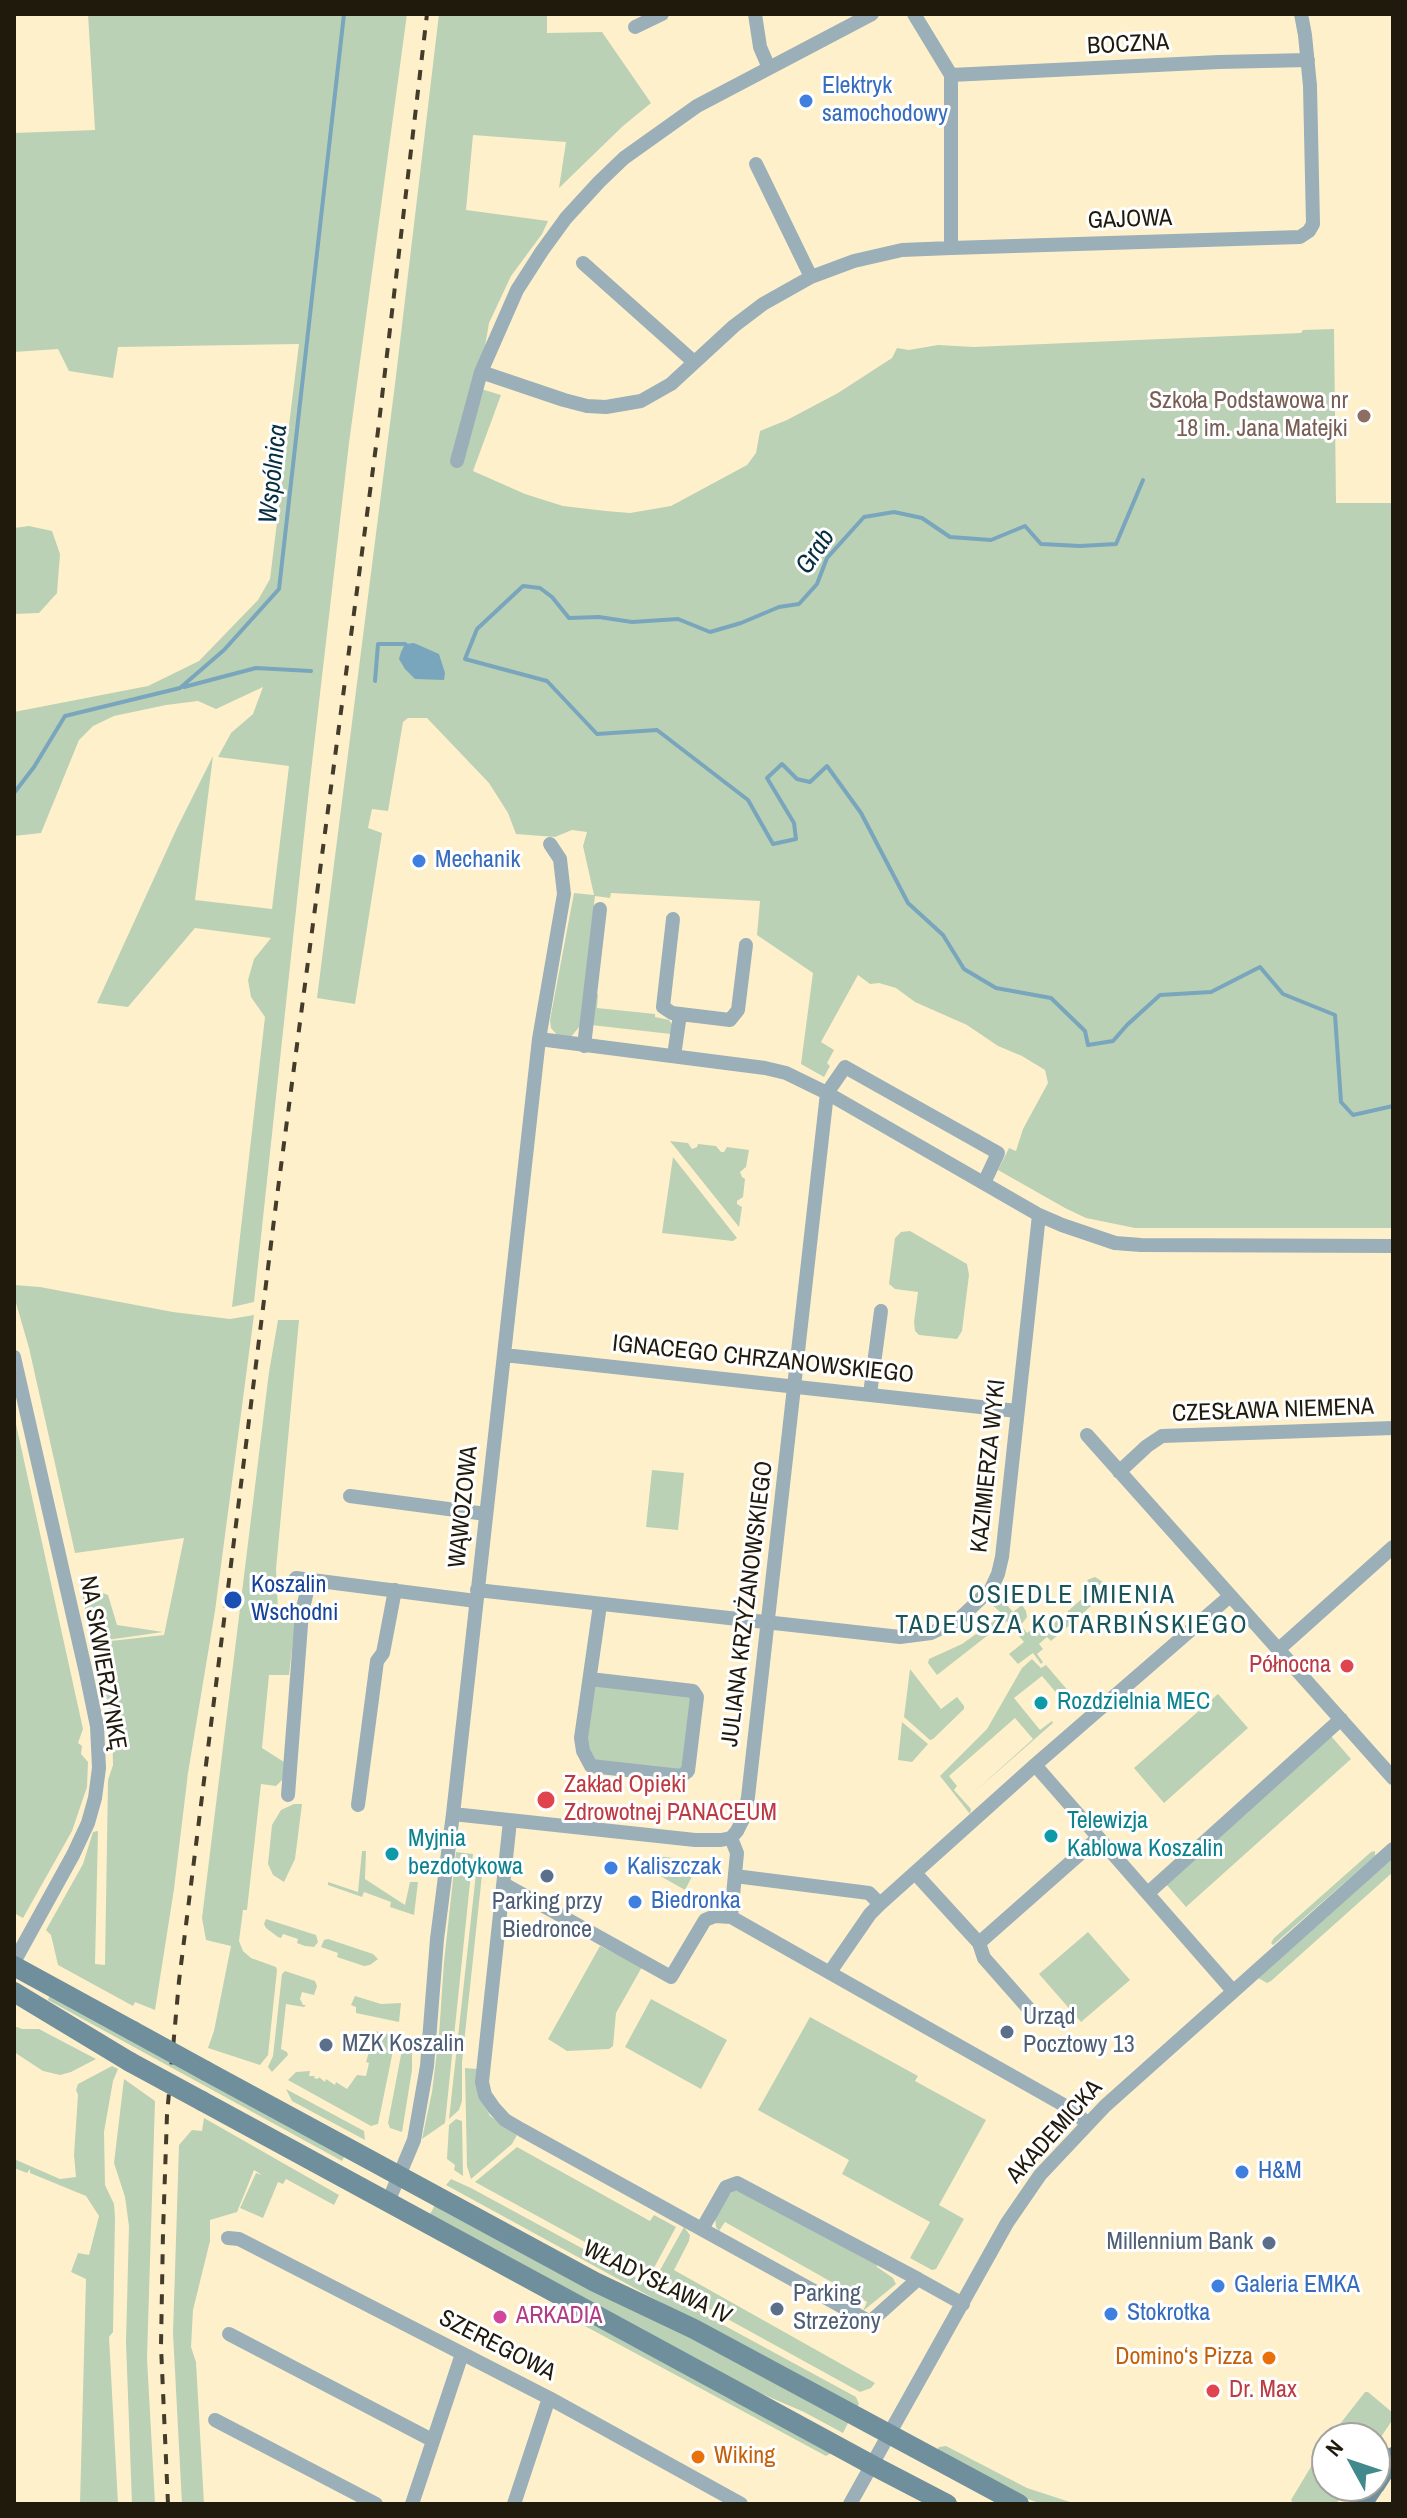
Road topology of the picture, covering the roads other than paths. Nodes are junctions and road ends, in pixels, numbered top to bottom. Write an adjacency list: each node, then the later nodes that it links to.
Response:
1 (662, 14): 6 (street)
2 (755, 14): 8 (street)
3 (872, 14): 8 (street)
4 (914, 14): 9 (street)
5 (1301, 14): 7 (street)
6 (635, 27)
7 (1308, 60): 9 (street, BOCZNA); 11 (street, GAJOWA)
8 (769, 68): 15 (street)
9 (951, 75): 11 (street)
10 (756, 164): 13 (street)
11 (951, 248): 13 (street, GAJOWA)
12 (583, 263): 14 (street)
13 (811, 277): 14 (street, GAJOWA)
14 (694, 362): 15 (street, GAJOWA)
15 (481, 372): 16 (street)
16 (457, 461)
17 (550, 844): 22 (street, WĄWOZOWA)
18 (600, 909): 23 (street)
19 (673, 919): 21 (street)
20 (746, 945): 21 (street)
21 (680, 1014): 24 (street)
22 (539, 1039): 23 (street); 30 (street, WĄWOZOWA)
23 (584, 1046): 24 (street)
24 (674, 1056): 25 (street)
25 (827, 1093): 26 (street); 26 (street); 32 (street, JULIANA KRZYŻANOWSKIEGO)
26 (984, 1183): 27 (street)
27 (1039, 1215): 28 (street); 34 (street, KAZIMIERZA WYKI)
28 (1393, 1246)
29 (881, 1311): 33 (street)
30 (504, 1355): 32 (street, IGNACEGO CHRZANOWSKIEGO); 39 (street, WĄWOZOWA)
31 (14, 1357): 65 (street, NA SKWIERZYNKĘ)
32 (795, 1387): 33 (street, IGNACEGO CHRZANOWSKIEGO); 45 (street, JULIANA KRZYŻANOWSKIEGO)
33 (870, 1394): 34 (street, IGNACEGO CHRZANOWSKIEGO)
34 (1017, 1411): 45 (street, KAZIMIERZA WYKI)
35 (1393, 1428): 37 (street, CZESŁAWA NIEMENA)
36 (1087, 1435): 37 (street)
37 (1119, 1472): 43 (street)
38 (350, 1496): 39 (street)
39 (486, 1514): 42 (street, WĄWOZOWA)
40 (1393, 1547): 46 (street)
41 (395, 1590): 42 (street, KAZIMIERZA WYKI); 51 (street, KAZIMIERZA WYKI); 52 (street)
42 (477, 1596): 44 (street, KAZIMIERZA WYKI); 53 (street, WĄWOZOWA)
43 (1230, 1596): 46 (street); 49 (street)
44 (600, 1605): 45 (street, KAZIMIERZA WYKI); 47 (street)
45 (766, 1621): 55 (street, JULIANA KRZYŻANOWSKIEGO)
46 (1279, 1649): 48 (street)
47 (590, 1679): 47 (street)
48 (1341, 1719): 50 (street); 61 (street)
49 (1035, 1765): 56 (street); 58 (street)
50 (1393, 1778)
51 (288, 1795)
52 (358, 1805)
53 (453, 1814): 54 (street); 71 (street, WĄWOZOWA)
54 (510, 1821): 55 (street); 60 (street)
55 (731, 1838): 59 (street)
56 (1098, 1838): 61 (street); 64 (street)
57 (1393, 1849): 67 (street, AKADEMICKA)
58 (915, 1873): 62 (street); 64 (street)
59 (735, 1876): 62 (street); 63 (street)
60 (504, 1884): 63 (street); 73 (street)
61 (1148, 1893): 67 (street)
62 (880, 1904): 66 (street)
63 (731, 1917): 66 (street)
64 (979, 1943): 69 (street)
65 (14, 1964): 71 (main road, WŁADYSŁAWA IV, bridge)
66 (830, 1972): 70 (street)
67 (1233, 1991): 70 (street, AKADEMICKA)
68 (14, 1992): 72 (main road, bridge)
69 (1036, 2017)
70 (1087, 2123): 76 (street, AKADEMICKA)
71 (400, 2177): 72 (street); 81 (main road, WŁADYSŁAWA IV)
72 (388, 2202): 83 (main road)
73 (702, 2229): 75 (street); 75 (street)
74 (228, 2238): 78 (street, SZEREGOWA)
75 (918, 2279): 76 (street)
76 (963, 2304): 81 (street, AKADEMICKA)
77 (229, 2334): 82 (street)
78 (462, 2354): 79 (street, SZEREGOWA); 82 (street)
79 (549, 2398): 86 (street); 87 (street, SZEREGOWA)
80 (215, 2420): 84 (street)
81 (890, 2436): 83 (street); 90 (main road, WŁADYSŁAWA IV)
82 (432, 2440): 85 (street)
83 (872, 2465): 88 (street); 89 (main road)
84 (376, 2504)
85 (412, 2504)
86 (514, 2504)
87 (741, 2504)
88 (850, 2504)
89 (947, 2504)
90 (1019, 2504)

